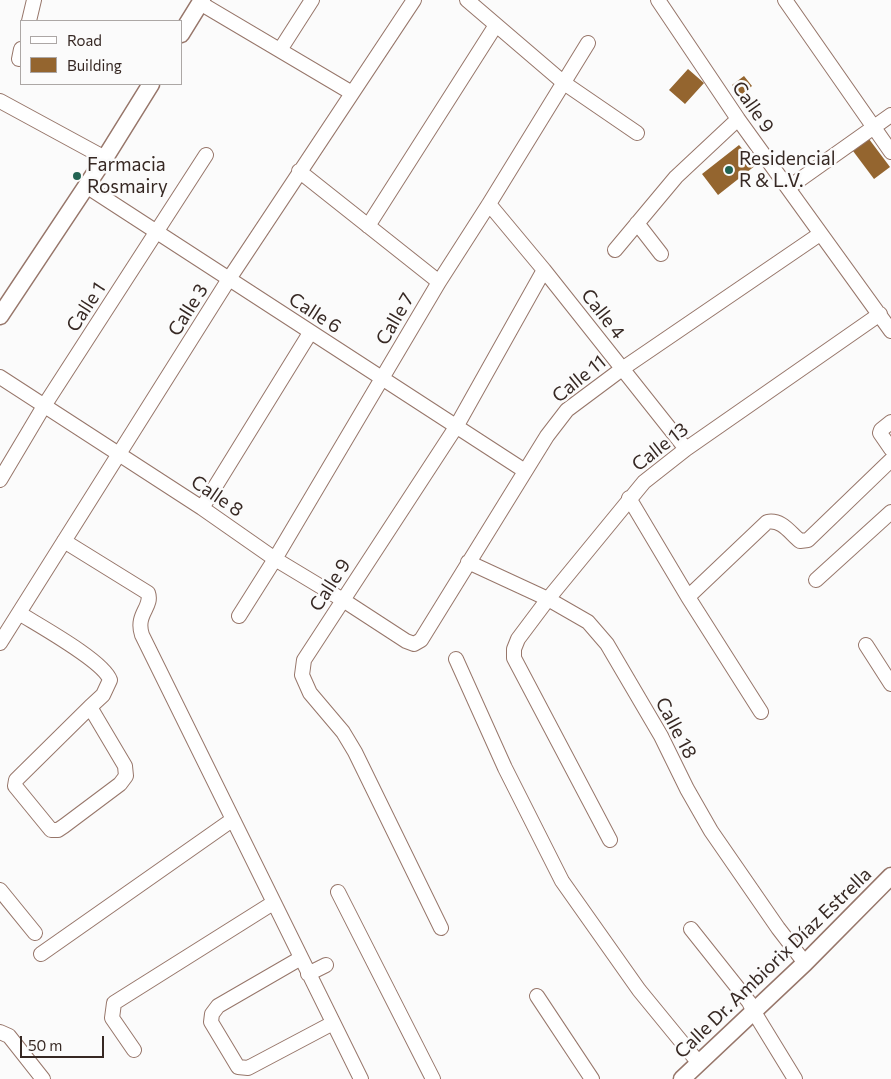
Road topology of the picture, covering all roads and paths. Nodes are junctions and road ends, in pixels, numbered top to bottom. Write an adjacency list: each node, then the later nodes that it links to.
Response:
1 (34, 0): 8 (street)
2 (312, 0): 12 (street)
3 (414, 0): 15 (street, Calle 3)
4 (468, 0): 9 (street)
5 (658, 0): 18 (street, Calle 9)
6 (785, 0): 19 (street)
7 (201, 2): 10 (main road); 12 (street)
8 (29, 20)
9 (496, 25): 13 (street); 29 (street)
10 (182, 32)
11 (588, 43): 13 (street, Calle 7)
12 (280, 50): 15 (street)
13 (564, 83): 20 (street); 27 (street, Calle 7)
14 (150, 85): 23 (main road)
15 (352, 93): 24 (street, Calle 3)
16 (0, 101): 23 (street)
17 (891, 115): 19 (street)
18 (738, 119): 26 (street, Calle 9); 28 (street)
19 (874, 127): 21 (street); 26 (street)
20 (637, 133)
21 (891, 152)
22 (206, 155): 30 (street, Calle 1)
23 (105, 158): 25 (main road)
24 (299, 171): 29 (street); 35 (street, Calle 3)
25 (86, 186): 30 (street, Calle 6); 37 (main road)
26 (788, 188): 31 (street, Calle 9)
27 (489, 204): 34 (street, Calle 4); 36 (street, Calle 7)
28 (637, 223): 32 (street); 33 (street)
29 (368, 226): 36 (street)
30 (157, 232): 35 (street, Calle 6); 44 (street, Calle 1)
31 (820, 234): 38 (street, Calle 9); 41 (street, Calle 11)
32 (615, 250)
33 (661, 254)
34 (544, 270): 41 (street, Calle 4); 46 (street, Calle 9)
35 (229, 279): 40 (street, Calle 6); 49 (street, Calle 3)
36 (439, 282): 43 (street, Calle 7)
37 (3, 306)
38 (880, 314): 39 (street, Calle 9); 47 (street, Calle 13)
39 (891, 330)
40 (310, 333): 43 (street, Calle 6); 54 (street)
41 (622, 368): 47 (street, Calle 4); 51 (street, Calle 11)
42 (0, 377): 44 (street, Calle 8)
43 (382, 378): 46 (street, Calle 6); 57 (street, Calle 7)
44 (44, 406): 49 (street, Calle 8); 52 (street, Calle 1)
45 (891, 422): 48 (street)
46 (456, 427): 51 (street, Calle 6); 62 (street, Calle 9)
47 (686, 449): 53 (street, Calle 13)
48 (891, 449)
49 (119, 455): 54 (street, Calle 8); 56 (street, Calle 3)
50 (891, 460): 60 (street)
51 (525, 471): 58 (street, Calle 11)
52 (0, 480)
53 (629, 498): 60 (street); 61 (street, Calle 13)
54 (202, 508): 57 (street, Calle 8)
55 (891, 512): 59 (street)
56 (64, 541): 63 (street, Calle 3); 72 (street)
57 (275, 558): 62 (street, Calle 8); 64 (street, Calle 7)
58 (468, 562): 61 (street, Calle 18); 66 (street, Calle 11)
59 (816, 580)
60 (688, 597): 71 (street)
61 (548, 599): 73 (street, Calle 13); 83 (street, Calle 18)
62 (343, 600): 66 (street, Calle 8); 78 (street, Calle 9)
63 (19, 613): 65 (street, Calle 3); 70 (street)
64 (239, 616)
65 (0, 643)
66 (414, 644)
67 (866, 645): 69 (street)
68 (456, 659): 91 (street)
69 (891, 684)
70 (90, 707): 70 (street)
71 (761, 712)
72 (232, 820): 77 (street); 81 (street)
73 (610, 840)
74 (891, 876): 83 (main road, Calle Dr. Ambiorix Díaz Estrella)
75 (0, 890): 80 (street)
76 (338, 892): 94 (street)
77 (273, 903): 82 (street); 90 (street)
78 (441, 928)
79 (691, 929): 87 (street)
80 (35, 933)
81 (41, 954)
82 (298, 960): 85 (street); 88 (street)
83 (805, 963): 87 (main road, Calle Dr. Ambiorix Díaz Estrella)
84 (326, 965): 85 (street)
85 (308, 974): 88 (street)
86 (537, 996): 95 (street)
87 (754, 1012): 91 (main road, Calle Dr. Ambiorix Díaz Estrella); 97 (street)
88 (331, 1025): 93 (street)
89 (0, 1032): 92 (street)
90 (134, 1050)
91 (698, 1062): 96 (main road, Calle Dr. Ambiorix Díaz Estrella)
92 (43, 1079)
93 (361, 1079)
94 (434, 1079)
95 (592, 1079)
96 (682, 1079)
97 (794, 1079)

